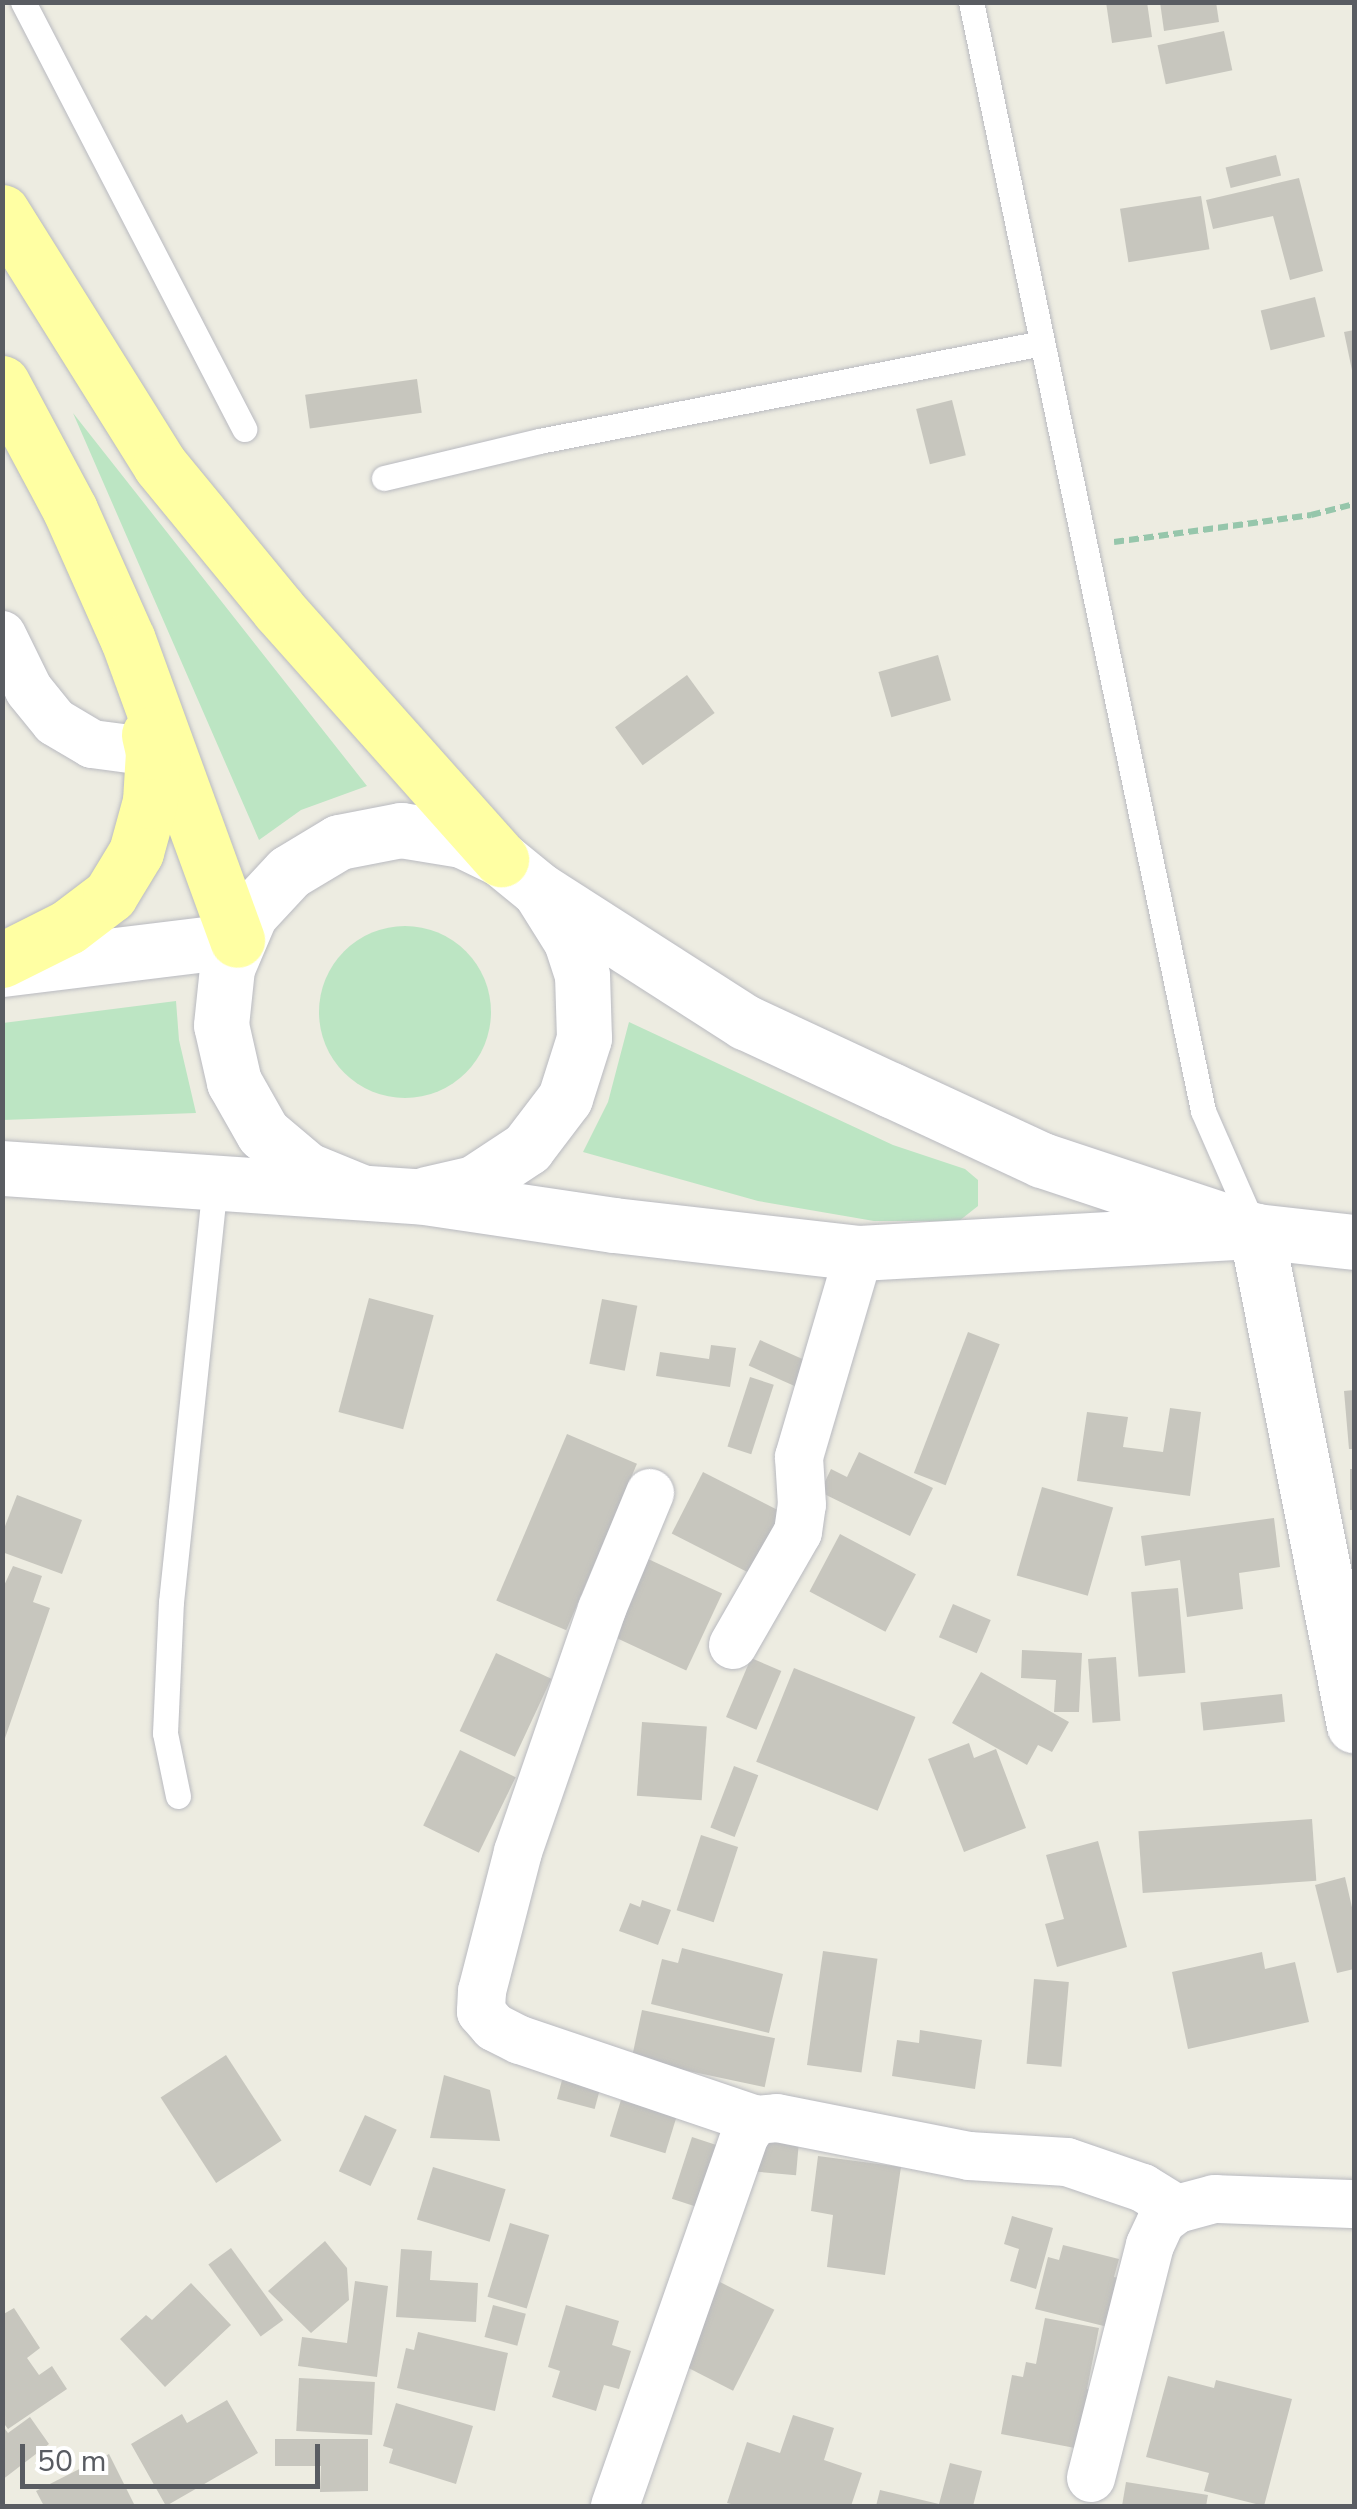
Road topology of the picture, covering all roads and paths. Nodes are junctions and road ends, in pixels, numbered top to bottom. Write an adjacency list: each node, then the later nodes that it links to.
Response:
1 (23, 2): 6 (lane)
2 (972, 2): 4 (lane)
3 (2, 212): 13 (main road)
4 (1042, 344): 7 (lane); 9 (lane)
5 (2, 384): 11 (main road)
6 (244, 429)
7 (384, 478)
8 (1354, 504): 9 (path)
9 (1084, 546): 21 (lane)
10 (2, 635): 12 (street)
11 (128, 640): 12 (main road); 14 (main road)
12 (153, 752): 15 (main road)
13 (520, 874): 14 (main road); 20 (main road); 21 (main road)
14 (236, 940): 16 (main road); 19 (main road)
15 (2, 960)
16 (2, 969)
17 (2, 1168): 18 (main road)
18 (215, 1182): 19 (main road); 27 (lane)
19 (361, 1192): 20 (main road)
20 (418, 1196): 23 (main road)
21 (1256, 1231): 22 (main road); 23 (main road); 26 (main road)
22 (1354, 1242)
23 (858, 1253): 25 (street)
24 (650, 1493): 28 (street)
25 (732, 1645)
26 (1354, 1725)
27 (178, 1796)
28 (756, 2120): 30 (street); 32 (street)
29 (1354, 2204): 30 (street)
30 (1177, 2209): 31 (street)
31 (1092, 2478)
32 (615, 2506)

